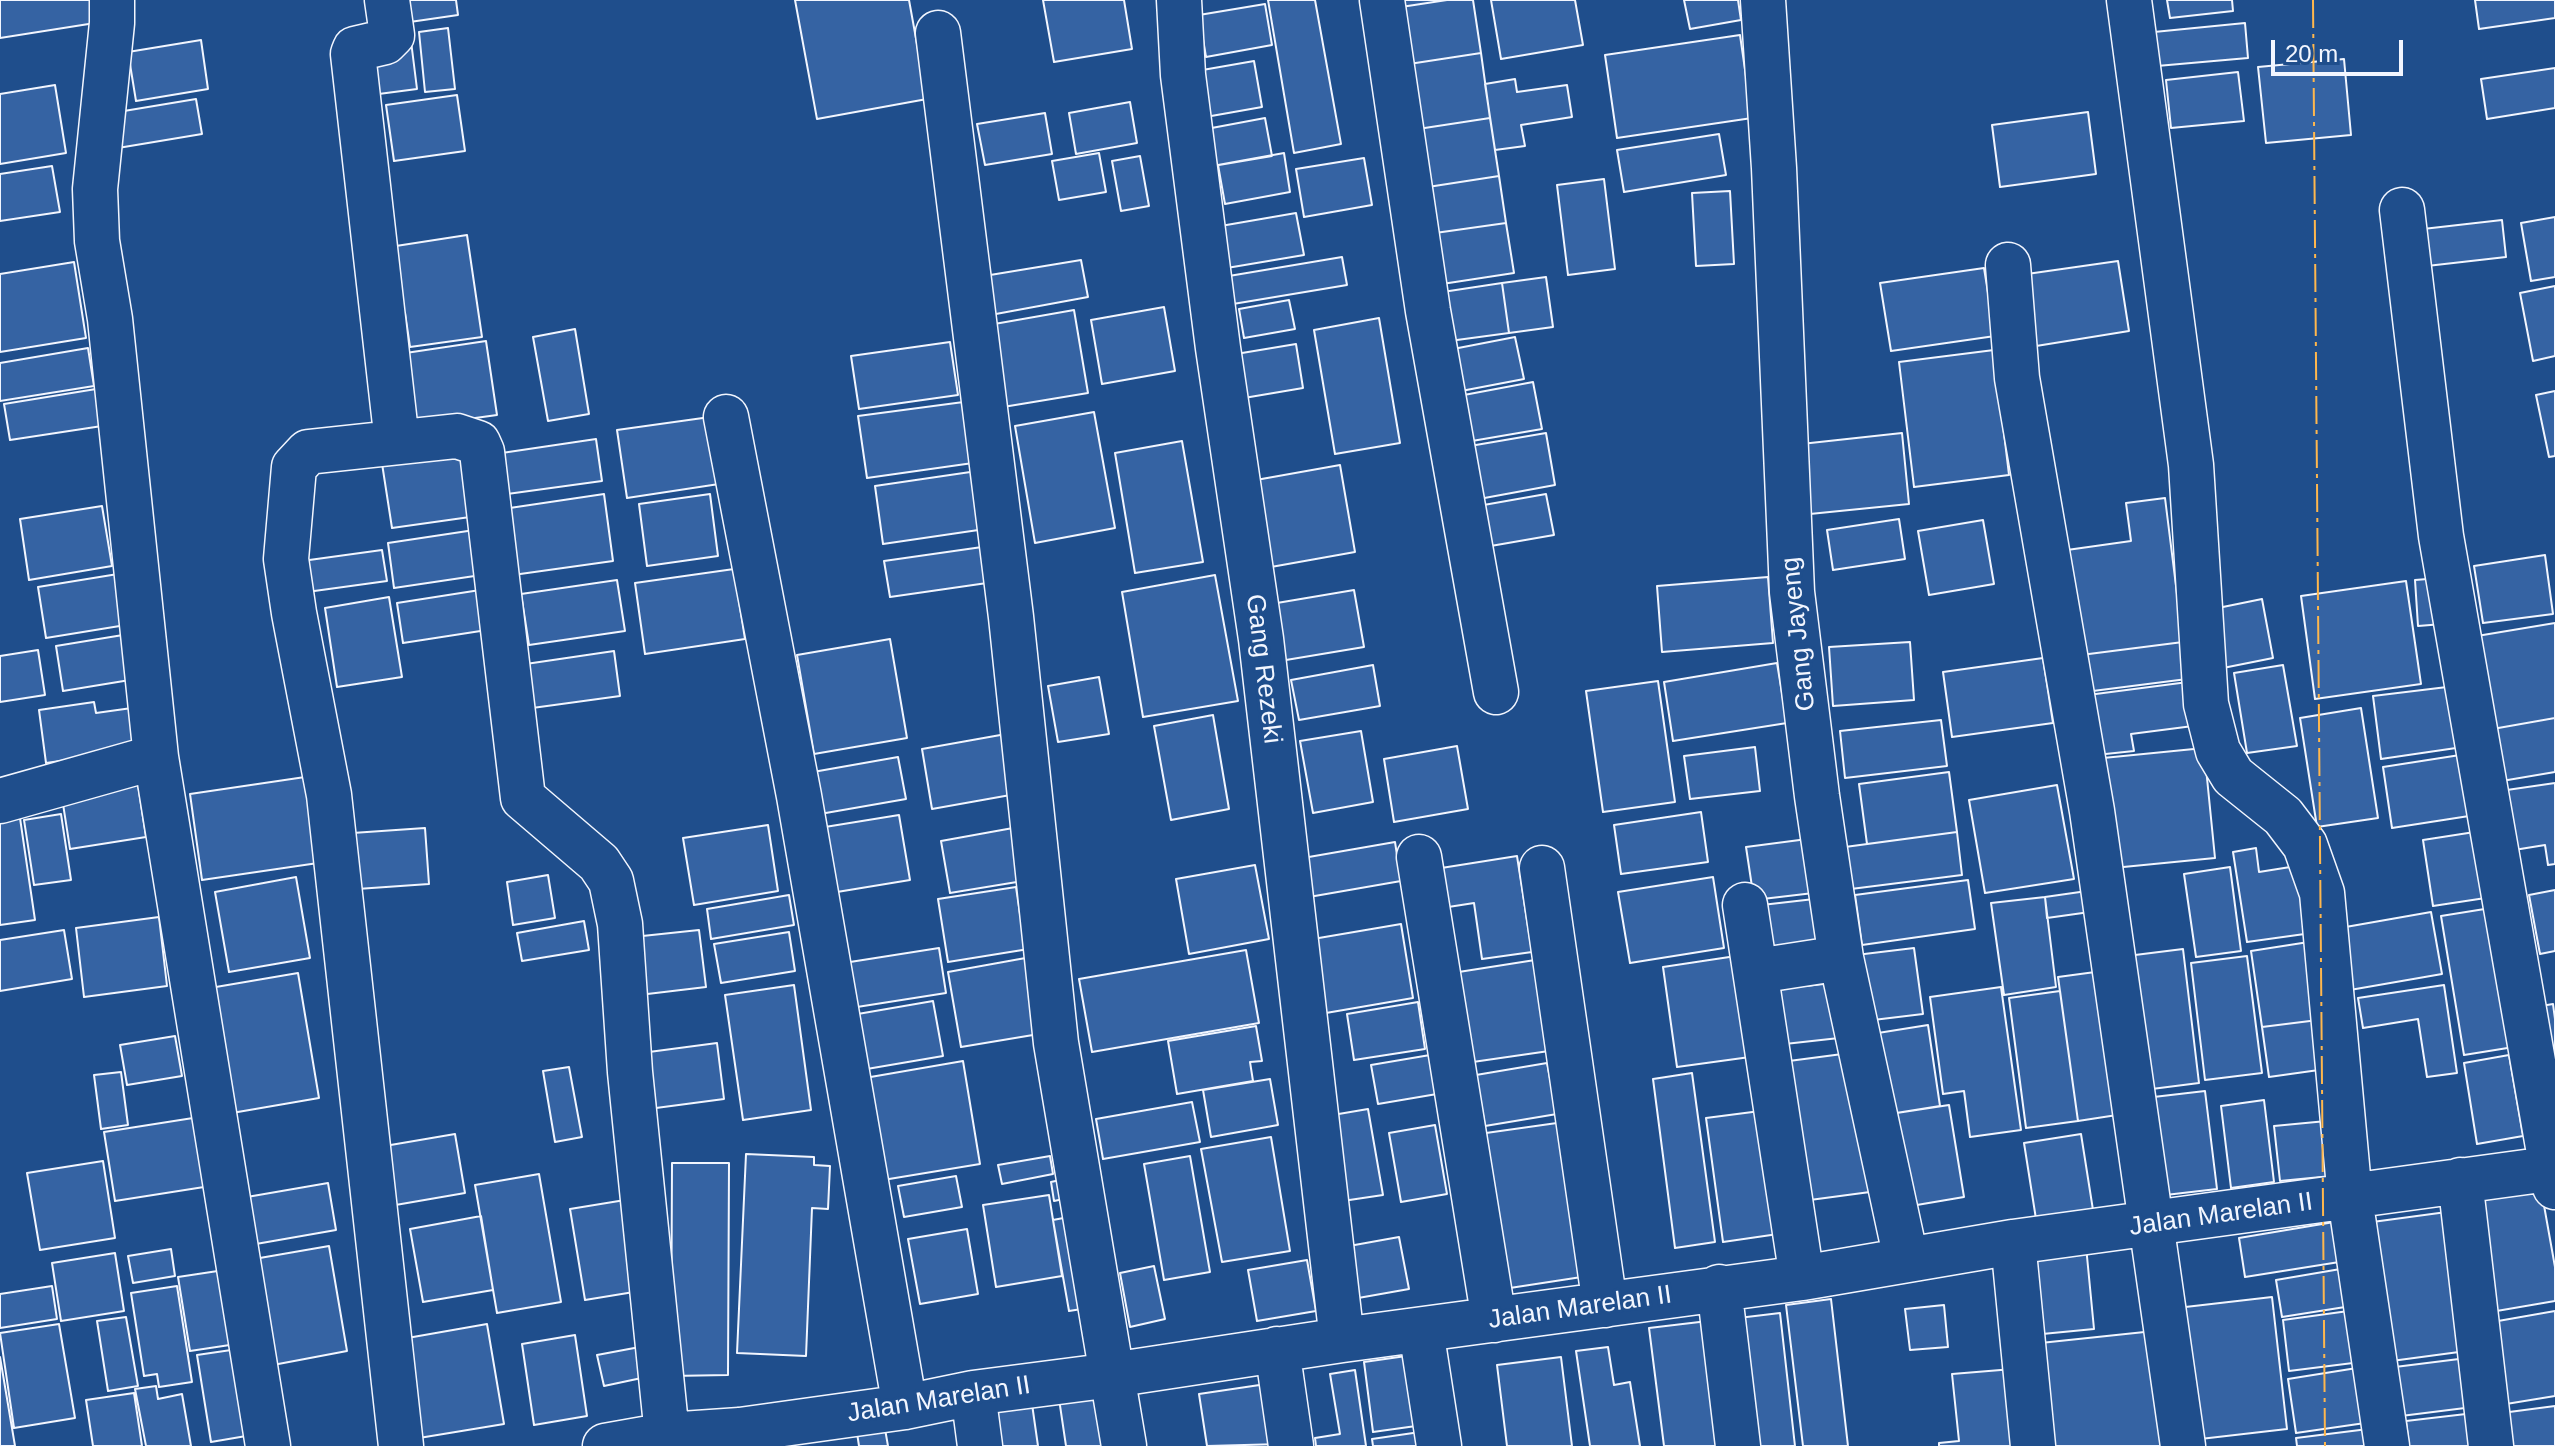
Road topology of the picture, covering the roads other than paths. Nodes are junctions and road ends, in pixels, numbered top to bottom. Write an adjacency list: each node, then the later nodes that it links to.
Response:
1 (112, 0): 13 (street)
2 (387, 0): 11 (street)
3 (1179, 0): 31 (street, Gang Rezeki)
4 (1382, 0): 12 (street)
5 (1763, 0): 18 (street, Gang Jayeng)
6 (2129, 0): 22 (street)
7 (938, 33): 33 (street)
8 (2402, 210): 20 (street)
9 (2008, 265): 23 (street)
10 (726, 417): 35 (street)
11 (397, 442): 36 (street); 39 (street)
12 (1496, 692)
13 (156, 757): 14 (street); 38 (street)
14 (0, 801)
15 (1419, 857): 30 (street)
16 (1542, 868): 28 (street)
17 (1745, 905): 19 (street)
18 (1841, 958): 19 (street); 25 (street, Gang Jayeng)
19 (1757, 971): 26 (street)
20 (2553, 1174): 21 (street, Jalan Marelan II)
21 (2460, 1180): 22 (street, Jalan Marelan II); 49 (street)
22 (2350, 1198): 23 (street, Jalan Marelan II); 48 (street)
23 (2153, 1224): 24 (street, Jalan Marelan II); 47 (street)
24 (2013, 1242): 25 (street, Jalan Marelan II); 46 (street)
25 (1906, 1259): 26 (street, Jalan Marelan II)
26 (1802, 1278): 27 (street, Jalan Marelan II)
27 (1719, 1287): 28 (street, Jalan Marelan II); 45 (street)
28 (1605, 1305): 30 (street, Jalan Marelan II)
29 (1421, 1330): 30 (street, Jalan Marelan II); 31 (street, Jalan Marelan II); 44 (street)
30 (1499, 1332)
31 (1342, 1340): 32 (street, Jalan Marelan II)
32 (1277, 1349): 33 (street, Jalan Marelan II); 43 (street)
33 (1112, 1375): 34 (street, Jalan Marelan II); 42 (street)
34 (973, 1393): 35 (street, Jalan Marelan II); 41 (street)
35 (905, 1407): 37 (street, Jalan Marelan II)
36 (667, 1435): 37 (street, Jalan Marelan II); 40 (street, Jalan Marelan II)
37 (738, 1438)
38 (268, 1446)
39 (401, 1446)
40 (605, 1446)
41 (980, 1446)
42 (1124, 1446)
43 (1291, 1446)
44 (1439, 1446)
45 (1738, 1446)
46 (2033, 1446)
47 (2183, 1446)
48 (2387, 1446)
49 (2491, 1446)

